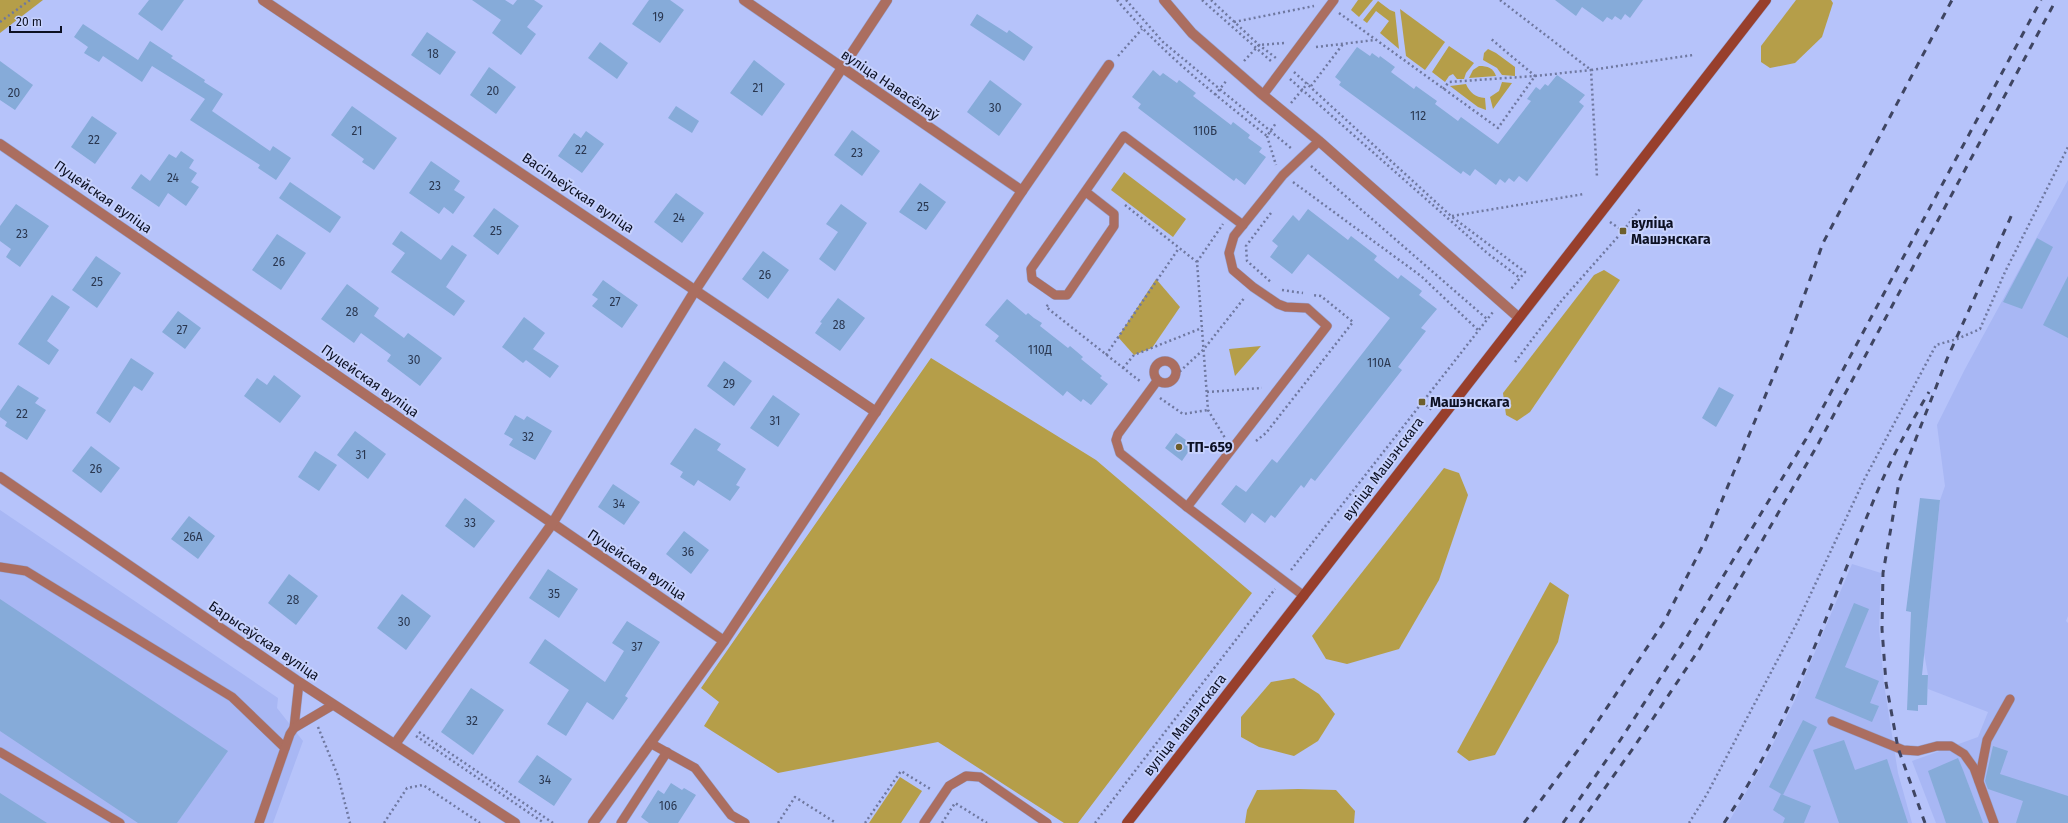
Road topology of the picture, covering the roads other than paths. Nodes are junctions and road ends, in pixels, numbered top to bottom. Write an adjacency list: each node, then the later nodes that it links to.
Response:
1 (263, 0): 15 (street, Васільеўская вуліца)
2 (744, 0): 8 (street, вуліца Навасёлаў)
3 (887, 0): 8 (street)
4 (1164, 0): 9 (street)
5 (1766, 0): 16 (main road, вуліца Машэнскага)
6 (1332, 3): 9 (lane)
7 (1109, 65): 12 (street)
8 (842, 69): 12 (street, вуліца Навасёлаў); 15 (street)
9 (1263, 95): 10 (street)
10 (1319, 141): 14 (lane); 16 (street)
11 (0, 144): 21 (street, Пуцейская вуліца)
12 (1022, 191): 18 (street)
13 (1086, 192): 13 (lane); 14 (lane)
14 (1243, 225): 20 (lane)
15 (696, 289): 18 (street, Васільеўская вуліца); 21 (street)
16 (1518, 317): 23 (main road, вуліца Машэнскага)
17 (1157, 381): 17 (lane); 20 (lane)
18 (876, 412): 24 (street)
19 (0, 478): 25 (street, Барысаўская вуліца)
20 (1187, 507): 23 (lane)
21 (552, 524): 24 (street, Пуцейская вуліца); 31 (street)
22 (0, 567): 32 (lane)
23 (1304, 596): 44 (main road, вуліца Машэнскага)
24 (724, 641): 30 (street)
25 (299, 682): 27 (street, Барысаўская вуліца); 29 (lane)
26 (2010, 699): 35 (lane)
27 (334, 705): 29 (lane); 31 (street, Барысаўская вуліца)
28 (1832, 721): 35 (lane)
29 (294, 728): 32 (lane)
30 (650, 743): 34 (lane); 39 (street)
31 (395, 744): 38 (street, Барысаўская вуліца)
32 (285, 748): 37 (lane)
33 (0, 752): 36 (lane)
34 (667, 752): 40 (lane); 41 (lane)
35 (1978, 782): 45 (lane)
36 (120, 823)
37 (258, 823)
38 (515, 823)
39 (593, 823)
40 (620, 823)
41 (745, 823)
42 (924, 823): 43 (lane)
43 (1047, 823)
44 (1126, 823)
45 (1994, 823)

